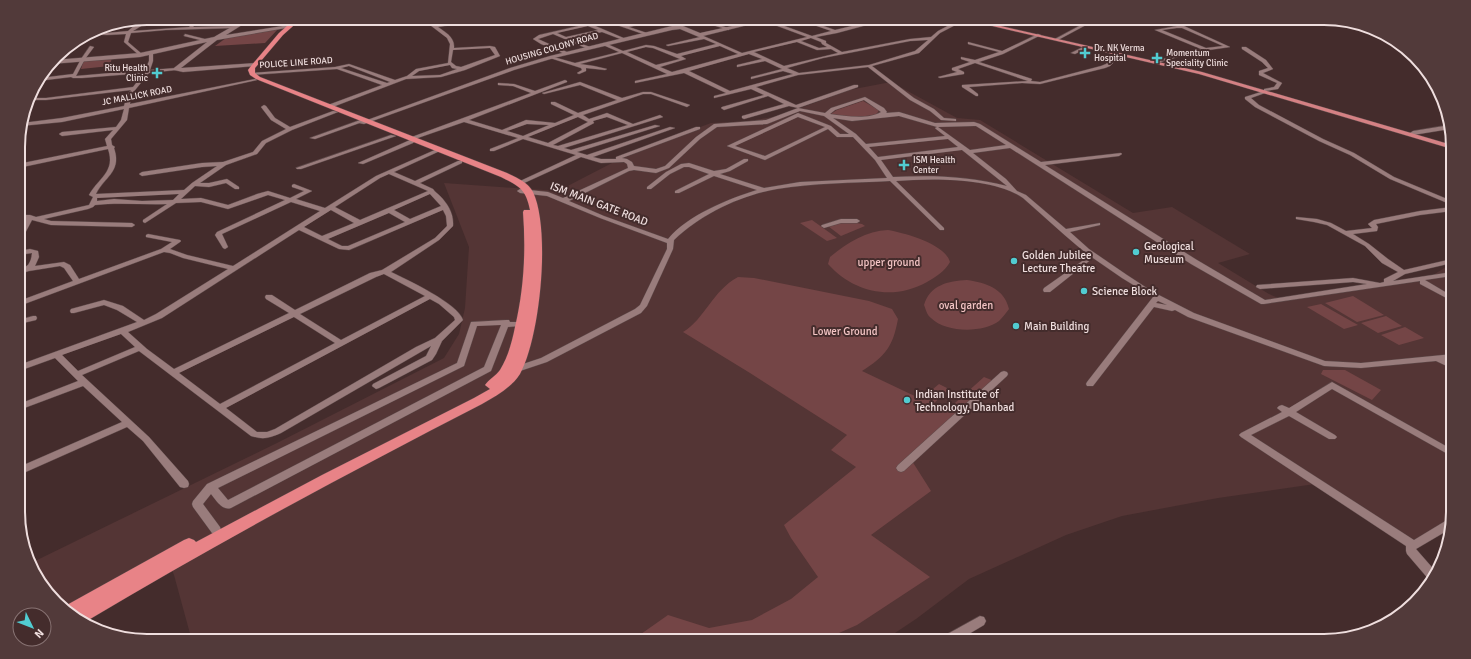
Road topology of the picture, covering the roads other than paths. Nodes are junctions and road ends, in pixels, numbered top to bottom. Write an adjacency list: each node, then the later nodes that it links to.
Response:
1 (139, 25): 26 (street)
2 (193, 25): 23 (street)
3 (239, 25): 20 (street)
4 (279, 25): 41 (street)
5 (290, 25): 83 (highway)
6 (441, 25): 19 (street)
7 (589, 25): 25 (street); 29 (street)
8 (620, 25): 21 (street)
9 (635, 25): 21 (street)
10 (674, 25): 22 (street)
11 (717, 25): 24 (street)
12 (744, 25): 24 (street)
13 (778, 25): 37 (street)
14 (816, 25): 27 (street)
15 (866, 25): 27 (street)
16 (951, 25): 38 (street)
17 (993, 25): 34 (main road)
18 (1083, 25): 39 (street)
19 (435, 26): 52 (street)
20 (235, 27): 23 (street); 41 (street)
21 (626, 27): 32 (street)
22 (681, 27): 32 (street, HOUSING COLONY ROAD); 33 (street)
23 (190, 28): 26 (street)
24 (728, 29): 33 (street)
25 (603, 30): 36 (street); 40 (street)
26 (130, 32): 30 (street); 62 (street)
27 (837, 32): 37 (street)
28 (1193, 32): 35 (street); 35 (street); 53 (street)
29 (553, 33): 36 (street); 58 (street)
30 (101, 34)
31 (184, 34): 41 (street)
32 (646, 34): 40 (street, HOUSING COLONY ROAD)
33 (702, 36): 44 (street); 46 (street)
34 (1039, 36): 39 (main road); 48 (main road); 56 (street)
35 (1170, 36): 53 (street)
36 (566, 38): 49 (street)
37 (813, 38): 42 (street); 50 (street)
38 (932, 38): 61 (street); 76 (street)
39 (1057, 38): 71 (main road)
40 (624, 39): 43 (street, HOUSING COLONY ROAD)
41 (211, 41): 57 (street); 79 (street)
42 (798, 41): 50 (street); 55 (street)
43 (605, 44): 49 (street, HOUSING COLONY ROAD); 54 (street)
44 (721, 44): 60 (street); 64 (street)
45 (968, 44): 56 (street)
46 (668, 45)
47 (92, 47): 67 (street)
48 (1087, 47): 59 (street); 63 (main road)
49 (588, 48): 58 (street, HOUSING COLONY ROAD)
50 (831, 48): 61 (street)
51 (1244, 48): 103 (street)
52 (451, 49): 72 (street); 80 (street)
53 (1207, 50): 71 (street)
54 (624, 51): 64 (street); 73 (street); 74 (street)
55 (750, 52): 60 (street); 68 (street)
56 (1002, 52): 70 (street)
57 (150, 53): 62 (street); 85 (street)
58 (564, 53): 65 (street, HOUSING COLONY ROAD)
59 (1073, 53)
60 (742, 54): 84 (street)
61 (843, 54): 82 (street)
62 (140, 55): 67 (street)
63 (1119, 55): 97 (street); 103 (main road)
64 (676, 56): 74 (street)
65 (552, 57): 73 (street); 128 (street, HOUSING COLONY ROAD)
66 (963, 58): 70 (street)
67 (83, 59): 69 (street); 89 (street)
68 (766, 60): 75 (street); 82 (street)
69 (60, 61)
70 (975, 62): 91 (street); 97 (street)
71 (1159, 62): 103 (main road)
72 (450, 64): 80 (street); 90 (street)
73 (576, 64): 77 (street)
74 (658, 66): 87 (street)
75 (739, 66)
76 (869, 66): 88 (street); 155 (street)
77 (584, 67): 81 (street); 86 (street)
78 (335, 68): 83 (street, POLICE LINE ROAD); 95 (street); 99 (street, POLICE LINE ROAD)
79 (176, 69): 83 (street); 85 (street)
80 (463, 69): 90 (street)
81 (605, 69)
82 (787, 69): 88 (street); 92 (street)
83 (253, 70): 115 (street, JC MALLICK ROAD); 118 (highway)
84 (685, 71): 87 (street); 105 (street)
85 (147, 72): 89 (street); 102 (street)
86 (579, 73)
87 (672, 74): 96 (street)
88 (797, 74): 101 (street)
89 (73, 75): 93 (street)
90 (409, 76): 95 (street)
91 (940, 77)
92 (753, 78)
93 (46, 79)
94 (565, 81): 104 (street)
95 (395, 82): 99 (street)
96 (637, 82)
97 (1040, 83): 107 (street)
98 (500, 84): 104 (street)
99 (387, 85): 118 (street)
100 (856, 86): 113 (street)
101 (751, 87): 105 (street); 106 (street)
102 (133, 88): 110 (street); 115 (street)
103 (1265, 91): 140 (main road); 193 (street)
104 (534, 92): 108 (street)
105 (730, 93): 109 (street)
106 (768, 95): 113 (street); 117 (street)
107 (976, 95)
108 (524, 96): 111 (street); 125 (street)
109 (716, 97)
110 (35, 99)
111 (622, 100): 114 (street); 119 (street)
112 (553, 103): 119 (street)
113 (789, 104): 123 (street)
114 (687, 105)
115 (126, 106): 129 (street, JC MALLICK ROAD); 134 (street)
116 (264, 107): 139 (street)
117 (724, 108)
118 (332, 109): 128 (highway); 139 (street)
119 (578, 115): 126 (street); 130 (street)
120 (826, 115): 121 (street); 124 (street); 127 (street); 174 (street)
121 (880, 115): 124 (street); 155 (street)
122 (660, 117): 131 (street)
123 (744, 117)
124 (852, 119): 127 (street)
125 (464, 120): 142 (street); 150 (street)
126 (590, 120): 131 (street); 153 (street)
127 (834, 120): 145 (street)
128 (363, 122): 146 (highway); 149 (street); 150 (highway)
129 (27, 124)
130 (556, 124): 142 (street); 147 (street)
131 (632, 125): 141 (street); 157 (street)
132 (657, 126): 141 (street)
133 (829, 127): 133 (street); 145 (street)
134 (118, 128): 144 (street); 156 (street)
135 (672, 128): 164 (street)
136 (698, 128): 165 (street)
137 (938, 128): 148 (street)
138 (1444, 128): 143 (street)
139 (290, 129): 170 (street)
140 (1394, 129): 143 (main road); 151 (main road)
141 (643, 130): 161 (street)
142 (503, 131): 147 (street)
143 (1413, 133): 152 (main road)
144 (62, 134)
145 (854, 135): 154 (street)
146 (394, 136): 150 (highway); 173 (street)
147 (524, 137): 153 (street); 159 (street)
148 (949, 137): 154 (street); 158 (street)
149 (313, 138)
150 (411, 140): 160 (highway); 169 (street)
151 (1446, 144)
152 (1446, 144)
153 (549, 145): 157 (street)
154 (865, 146): 166 (street)
155 (1014, 146): 162 (street); 171 (street)
156 (112, 147): 172 (street); 190 (street)
157 (558, 148): 161 (street)
158 (963, 148): 162 (street); 166 (street)
159 (492, 150)
160 (437, 151): 168 (highway); 175 (street); 184 (highway)
161 (572, 152): 164 (street)
162 (969, 152): 186 (street)
163 (1119, 154): 171 (street)
164 (584, 156): 165 (street); 184 (street)
165 (617, 159): 174 (street)
166 (876, 159): 178 (street)
167 (746, 160): 176 (street)
168 (460, 162): 179 (street); 184 (highway)
169 (362, 163)
170 (224, 164): 177 (street); 180 (street)
171 (1045, 164): 231 (street)
172 (25, 165)
173 (299, 168)
174 (631, 168): 192 (street)
175 (388, 172): 179 (street); 197 (street)
176 (715, 173): 183 (street); 185 (street); 189 (street)
177 (142, 174)
178 (891, 179): 185 (street); 186 (street); 212 (street)
179 (415, 183): 188 (street)
180 (194, 184): 182 (street); 187 (street)
181 (294, 186): 191 (street)
182 (237, 188)
183 (649, 188)
184 (523, 189): 192 (street, ISM MAIN GATE ROAD); 244 (highway); 255 (highway)
185 (763, 190): 217 (street)
186 (1015, 191): 213 (street)
187 (184, 192): 190 (street); 194 (street)
188 (431, 192): 196 (street); 198 (street)
189 (677, 192)
190 (97, 196): 195 (street)
191 (291, 200): 194 (street); 197 (street); 218 (street)
192 (565, 200): 217 (street, ISM MAIN GATE ROAD)
193 (1446, 200)
194 (174, 202): 195 (street); 203 (street)
195 (93, 203): 201 (street)
196 (444, 207): 205 (street); 226 (street)
197 (327, 209): 206 (street); 210 (street)
198 (389, 210): 205 (street); 206 (street)
199 (1446, 210): 214 (street)
200 (25, 217): 201 (street)
201 (33, 218): 208 (street); 211 (street)
202 (1298, 218): 214 (street)
203 (144, 221)
204 (857, 221): 209 (street)
205 (410, 222): 216 (street)
206 (360, 223): 216 (street)
207 (1098, 224): 213 (street)
208 (132, 225)
209 (824, 226)
210 (298, 228): 216 (street); 223 (street)
211 (25, 229)
212 (942, 229)
213 (1066, 231): 237 (street)
214 (1345, 234): 227 (street)
215 (148, 236): 219 (street)
216 (322, 239)
217 (670, 242): 255 (street)
218 (225, 247)
219 (163, 250): 223 (street); 229 (street)
220 (25, 252): 224 (street)
221 (1090, 258): 233 (street)
222 (1446, 262): 227 (street)
223 (234, 268): 243 (street)
224 (30, 269): 225 (street); 229 (street)
225 (25, 270)
226 (385, 272): 235 (street); 240 (street)
227 (1403, 272): 231 (street)
228 (1446, 275): 231 (street)
229 (77, 282): 238 (street)
230 (1423, 282): 234 (street)
231 (1381, 284): 232 (street)
232 (1260, 287)
233 (1047, 290)
234 (1446, 295)
235 (430, 296): 247 (street); 248 (street)
236 (269, 297): 240 (street)
237 (1154, 300): 252 (street); 260 (street)
238 (25, 302)
239 (74, 310): 243 (street)
240 (294, 313): 248 (street); 256 (street)
241 (33, 318): 242 (street)
242 (25, 320)
243 (144, 323): 246 (street)
244 (520, 324): 245 (street); 273 (highway)
245 (504, 325): 271 (street); 271 (street)
246 (122, 331): 249 (street); 250 (street)
247 (438, 340): 261 (street); 263 (street)
248 (340, 344): 263 (street)
249 (140, 348): 256 (street); 258 (street)
250 (57, 355): 254 (street); 258 (street)
251 (1446, 358): 252 (street)
252 (1439, 360): 253 (street)
253 (1446, 363)
254 (25, 366)
255 (517, 369): 277 (highway)
256 (173, 373): 263 (street)
257 (1004, 374): 269 (street)
258 (76, 375): 259 (street)
259 (84, 382): 262 (street); 265 (street)
260 (1090, 384)
261 (376, 386)
262 (25, 405)
263 (220, 408)
264 (1286, 410): 266 (street); 267 (street); 274 (street)
265 (128, 423): 268 (street); 270 (street)
266 (1332, 437)
267 (1446, 450)
268 (25, 468)
269 (901, 468)
270 (184, 484)
271 (211, 487): 273 (street)
272 (1445, 526): 274 (street)
273 (216, 530): 276 (highway)
274 (1413, 545): 275 (street)
275 (1430, 573)
276 (74, 609)
277 (82, 615)
278 (980, 620): 279 (street)
279 (957, 634)

